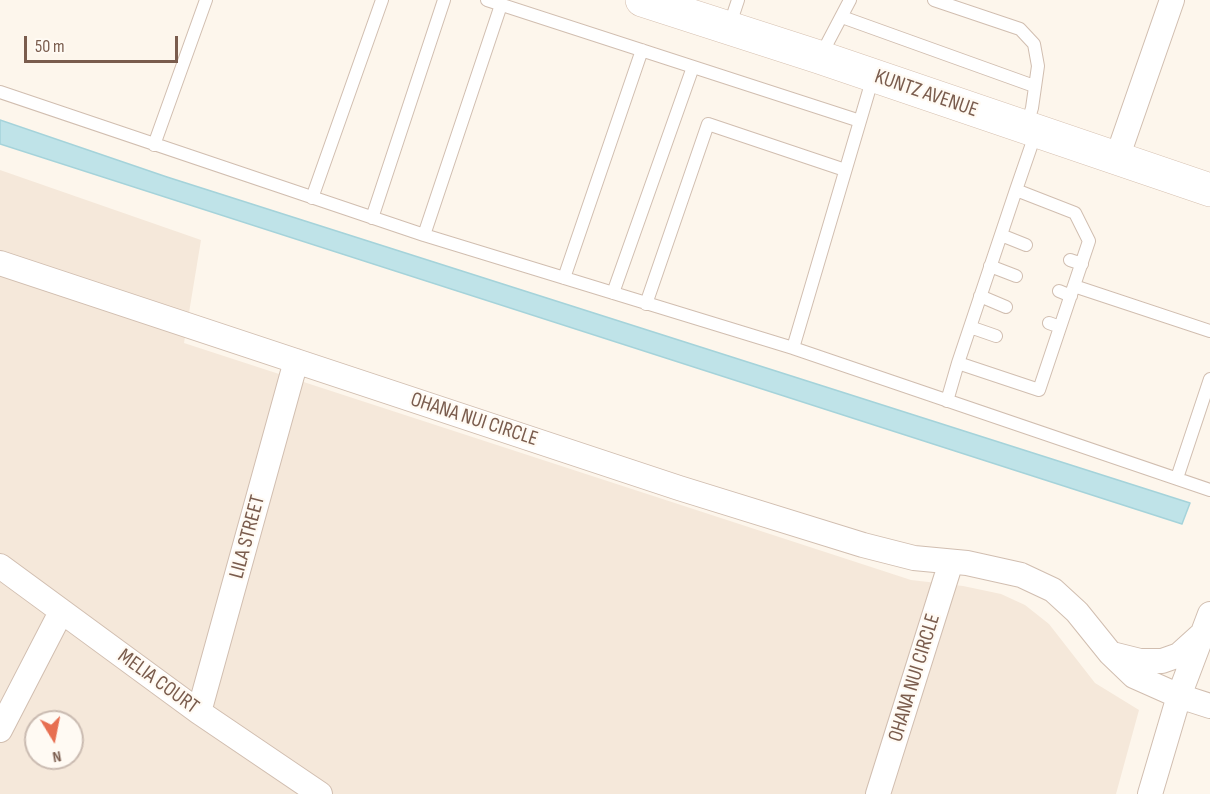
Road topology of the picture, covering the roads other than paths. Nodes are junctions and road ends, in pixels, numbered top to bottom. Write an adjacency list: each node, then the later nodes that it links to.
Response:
1 (206, 0): 20 (lane)
2 (382, 0): 25 (lane)
3 (444, 0): 26 (lane)
4 (487, 0): 9 (lane)
5 (642, 0): 10 (street, KUNTZ AVENUE)
6 (850, 0): 11 (lane)
7 (934, 0): 16 (lane)
8 (1172, 0): 21 (street)
9 (501, 5): 12 (lane); 27 (lane)
10 (733, 14): 13 (street, KUNTZ AVENUE)
11 (842, 17): 13 (lane); 16 (lane)
12 (642, 50): 14 (lane); 33 (lane)
13 (819, 57): 15 (street, KUNTZ AVENUE)
14 (693, 67): 18 (lane); 35 (lane)
15 (873, 76): 18 (lane); 19 (street, KUNTZ AVENUE)
16 (1034, 86): 19 (lane)
17 (0, 92): 20 (lane)
18 (860, 121): 22 (lane)
19 (1031, 129): 21 (street, KUNTZ AVENUE); 23 (lane)
20 (154, 144): 25 (lane)
21 (1117, 158): 24 (street, KUNTZ AVENUE)
22 (845, 170): 37 (lane); 42 (lane)
23 (1016, 190): 28 (lane); 34 (lane)
24 (1210, 190)
25 (312, 198): 26 (lane)
26 (372, 218): 27 (lane)
27 (424, 235): 33 (lane)
28 (1001, 236): 29 (lane); 31 (lane)
29 (1026, 245)
30 (0, 263): 43 (street, OHANA NUI CIRCLE)
31 (990, 266): 32 (lane); 36 (lane)
32 (1016, 276)
33 (564, 278): 35 (lane)
34 (1068, 291): 40 (lane); 44 (lane)
35 (613, 293): 37 (lane)
36 (980, 296): 38 (lane); 39 (lane)
37 (646, 303): 42 (lane)
38 (1006, 307)
39 (970, 327): 41 (lane); 44 (lane)
40 (1210, 331)
41 (996, 336)
42 (793, 348): 46 (lane)
43 (296, 361): 49 (street, OHANA NUI CIRCLE); 56 (street, LILA STREET)
44 (957, 363): 46 (lane)
45 (1210, 379): 47 (lane)
46 (947, 401): 47 (lane)
47 (1177, 478): 48 (lane)
48 (1210, 490)
49 (951, 562): 53 (street, OHANA NUI CIRCLE); 59 (street, OHANA NUI CIRCLE)
50 (0, 566): 51 (street, MELIA COURT)
51 (61, 612): 56 (street, MELIA COURT); 57 (street)
52 (1206, 624): 53 (street); 54 (street)
53 (1110, 653): 54 (street, OHANA NUI CIRCLE)
54 (1179, 696): 55 (street, OHANA NUI CIRCLE); 60 (street)
55 (1210, 706)
56 (199, 712): 58 (street, MELIA COURT)
57 (0, 730)
58 (320, 794)
59 (878, 794)
60 (1150, 794)

